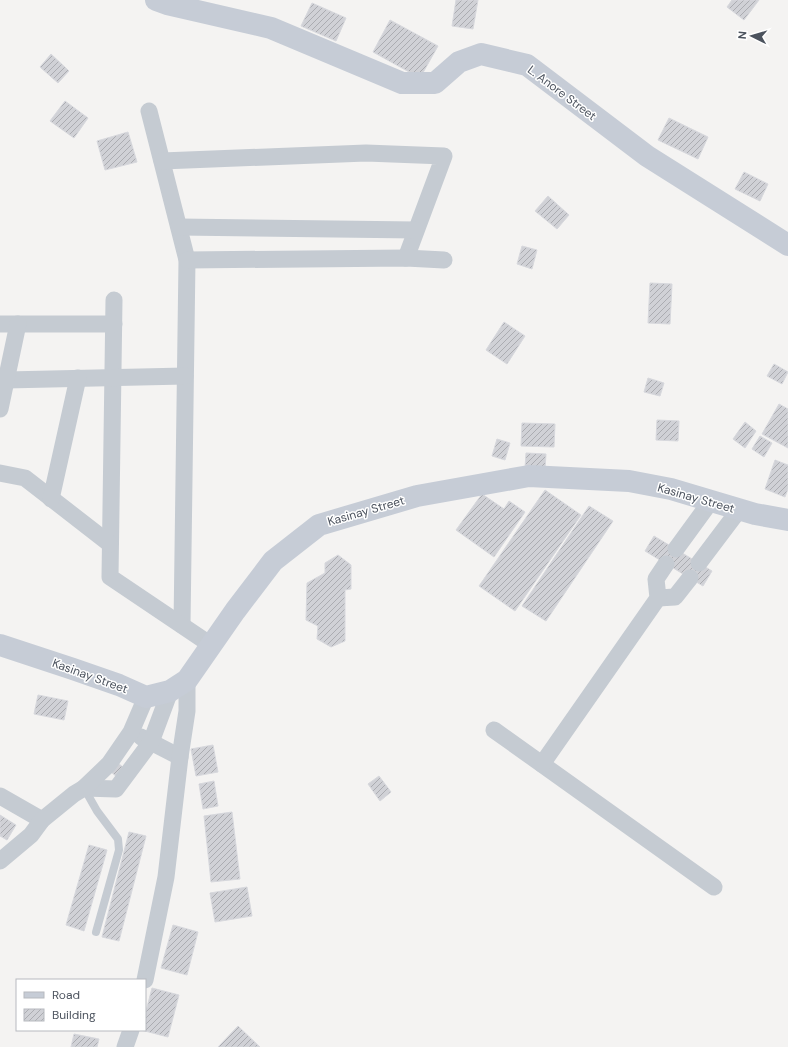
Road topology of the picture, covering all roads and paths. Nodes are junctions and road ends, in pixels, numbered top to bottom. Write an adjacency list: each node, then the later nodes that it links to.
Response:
1 (156, 0): 6 (street, L. Anore Street)
2 (149, 111): 3 (street)
3 (162, 160): 4 (street); 5 (street)
4 (179, 227): 5 (street); 8 (street)
5 (416, 230): 7 (street)
6 (788, 245)
7 (406, 258): 8 (street); 9 (street)
8 (187, 260): 14 (street)
9 (444, 260)
10 (114, 300): 13 (street)
11 (0, 324): 12 (street)
12 (18, 324): 13 (street); 17 (street)
13 (114, 324): 16 (street)
14 (185, 376): 16 (street); 30 (street)
15 (78, 378): 16 (street); 17 (street); 20 (street)
16 (113, 378): 24 (street)
17 (6, 380): 18 (street)
18 (0, 409)
19 (0, 473): 20 (street)
20 (51, 499): 24 (street)
21 (711, 501): 22 (street, Kasinay Street); 25 (street); 32 (street, Kasinay Street)
22 (739, 510): 23 (street, Kasinay Street); 26 (street)
23 (788, 520)
24 (110, 544): 30 (street)
25 (676, 550)
26 (699, 563)
27 (666, 564): 29 (street)
28 (690, 578): 29 (street)
29 (658, 598): 39 (street)
30 (182, 625): 32 (street)
31 (0, 645): 34 (street, Kasinay Street)
32 (212, 645): 33 (street, Kasinay Street)
33 (179, 686): 34 (street); 37 (street); 38 (street)
34 (146, 697): 36 (street)
35 (494, 730): 39 (street)
36 (131, 732): 37 (street); 40 (street)
37 (151, 742): 38 (street); 40 (street)
38 (180, 757): 46 (street)
39 (542, 764): 44 (street)
40 (84, 788): 42 (street); 45 (lane)
41 (0, 796): 42 (street)
42 (42, 820): 43 (street)
43 (0, 861)
44 (714, 887)
45 (96, 932)
46 (145, 979)
47 (131, 1031): 48 (street)
48 (125, 1047)

